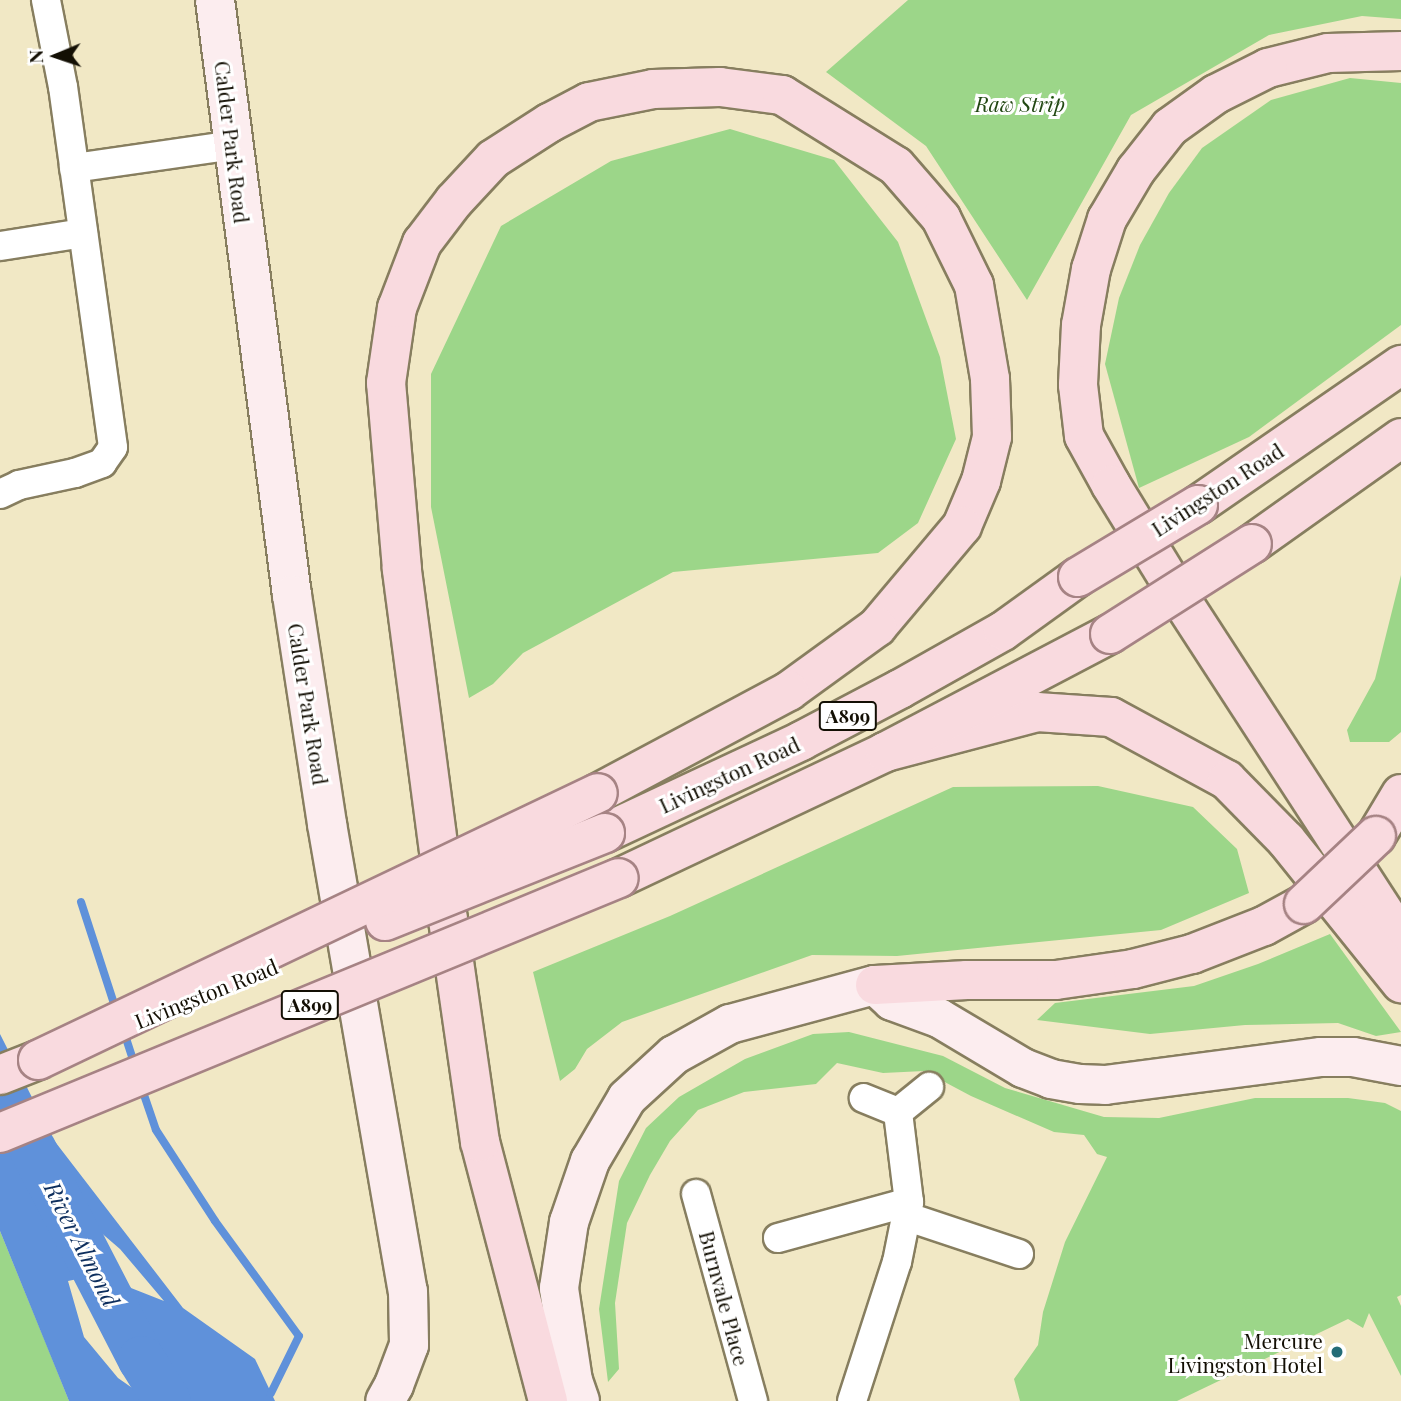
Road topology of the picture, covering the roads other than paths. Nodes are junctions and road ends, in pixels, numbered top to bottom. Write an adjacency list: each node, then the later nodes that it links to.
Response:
1 (46, 0): 5 (street)
2 (215, 0): 4 (main road, Calder Park Road)
3 (1401, 51): 13 (main road)
4 (233, 145): 5 (street); 27 (main road, Calder Park Road)
5 (74, 169): 6 (street)
6 (83, 233): 7 (street); 10 (street)
7 (0, 246)
8 (1401, 365): 16 (main road, Livingston Road / A899, bridge)
9 (1401, 438): 11 (main road, A899, bridge)
10 (0, 494)
11 (885, 751): 14 (main road); 22 (main road, A899, bridge)
12 (1401, 794): 15 (main road, bridge)
13 (1401, 938)
14 (1401, 983)
15 (875, 985): 17 (main road); 29 (main road)
16 (38, 1060): 18 (main road, Livingston Road / A899); 28 (main road, bridge)
17 (1401, 1066)
18 (0, 1075)
19 (929, 1087): 21 (street)
20 (864, 1098): 21 (street)
21 (898, 1112): 24 (street)
22 (0, 1133)
23 (696, 1194): 30 (street, Burnvale Place)
24 (908, 1210): 25 (street); 26 (street); 31 (street)
25 (778, 1238)
26 (1019, 1254)
27 (385, 1401)
28 (548, 1401)
29 (580, 1401)
30 (753, 1401)
31 (852, 1401)

